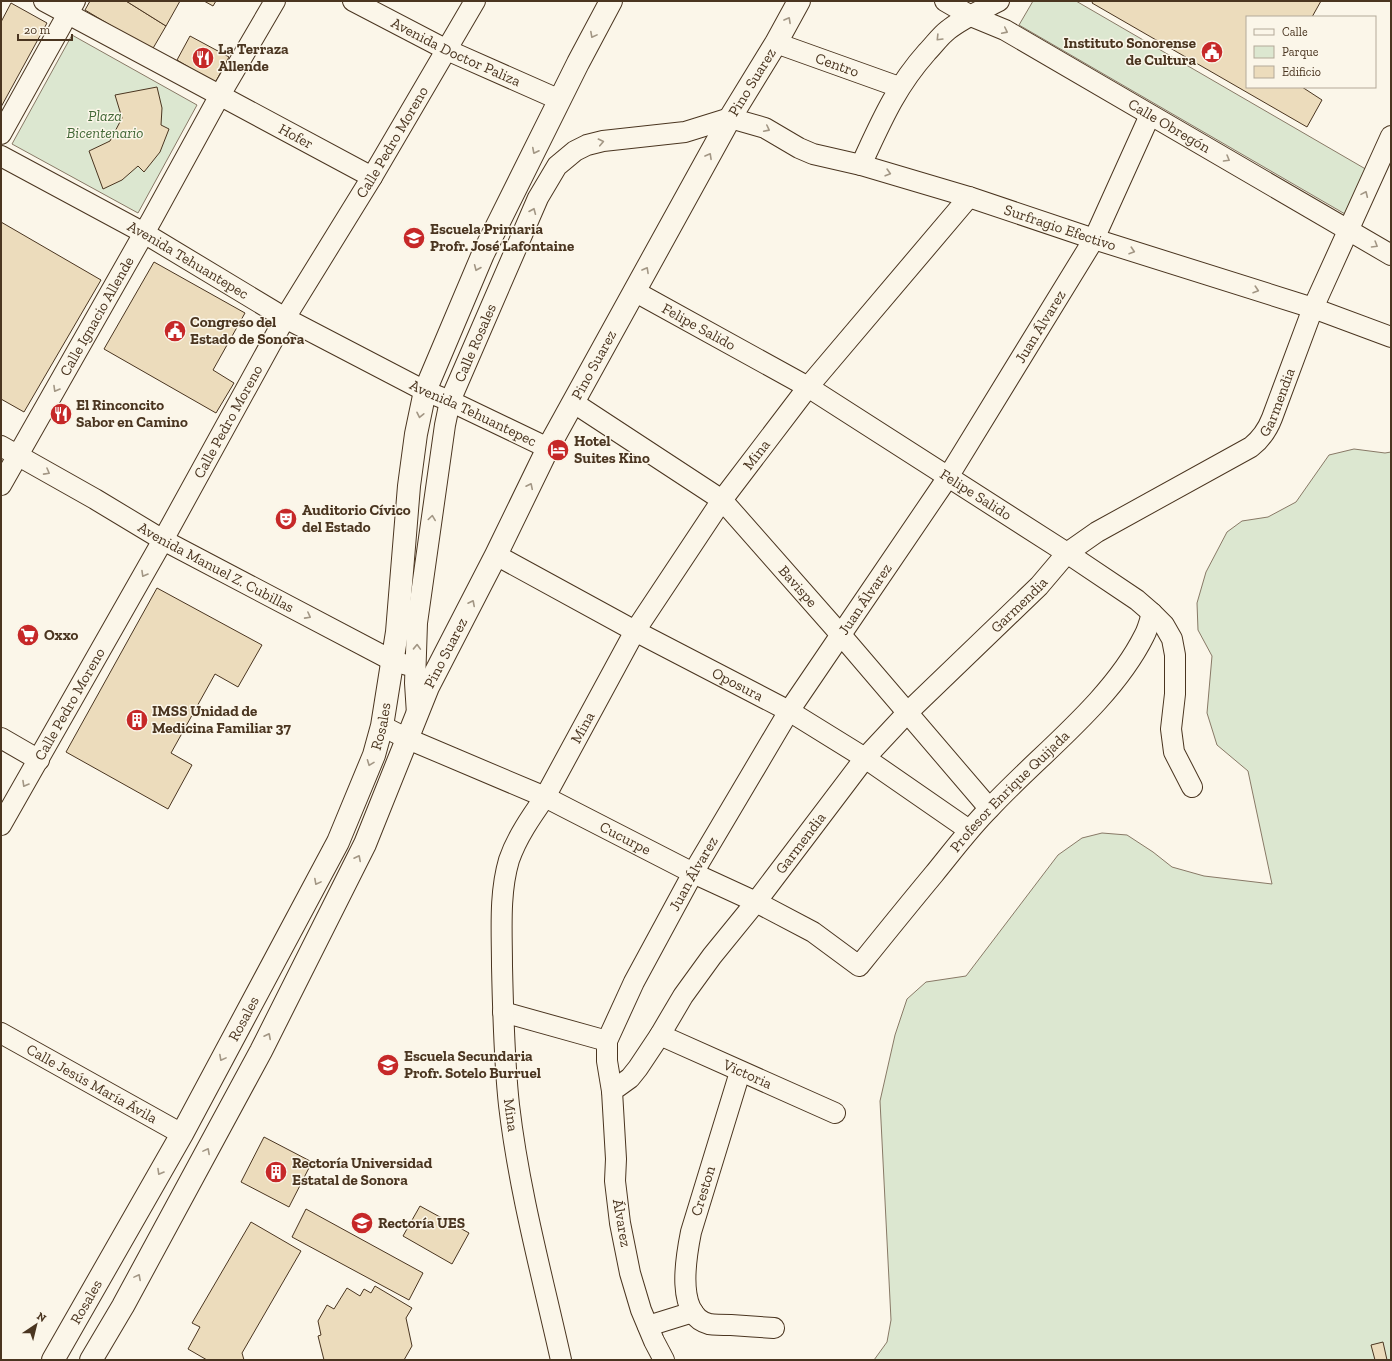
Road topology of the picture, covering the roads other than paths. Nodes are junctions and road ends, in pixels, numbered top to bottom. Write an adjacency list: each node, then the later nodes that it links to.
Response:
1 (44, 1): 9 (street)
2 (275, 1): 14 (street, Calle Ignacio Allende)
3 (353, 1): 12 (street, Avenida Doctor Paliza)
4 (475, 1): 12 (street, Calle Pedro Moreno)
5 (612, 1): 15 (main road, Calle Rosales, one-way to 15)
6 (799, 1): 11 (main road, Pino Suarez, one-way to 6)
7 (945, 1): 10 (street, Calle Obregón)
8 (999, 1): 10 (street)
9 (72, 7): 14 (street, Hofer); 18 (street)
10 (971, 16): 13 (street, one-way to 13); 16 (street, Calle Obregón, one-way to 16)
11 (776, 42): 13 (street, Centro); 17 (main road, Pino Suarez)
12 (447, 50): 15 (street, Avenida Doctor Paliza); 22 (street, Calle Pedro Moreno)
13 (899, 88): 21 (street)
14 (220, 95): 22 (street, Hofer); 25 (street, Calle Ignacio Allende)
15 (560, 100): 33 (main road, Calle Rosales, one-way to 33)
16 (1150, 115): 24 (street, Calle Obregón, one-way to 24); 26 (street, Juan Álvarez)
17 (730, 118): 21 (street, Surfragio Efectivo, one-way to 21); 28 (main road, Pino Suarez, one-way to 17); 34 (street, Calle Rosales, one-way to 17)
18 (1, 134)
19 (1391, 136): 24 (street, Garmendia, one-way to 19)
20 (1, 156): 25 (street, Avenida Tehuantepec)
21 (861, 165): 23 (street, Surfragio Efectivo, one-way to 23)
22 (372, 178): 30 (street, Calle Pedro Moreno)
23 (969, 197): 26 (street, Surfragio Efectivo); 32 (street, Mina)
24 (1349, 230): 27 (street, Calle Obregón, one-way to 27); 29 (street, Garmendia)
25 (144, 233): 30 (street, Avenida Tehuantepec); 37 (street, Calle Ignacio Allende, one-way to 37)
26 (1094, 239): 29 (street, Surfragio Efectivo, one-way to 29); 38 (street, Juan Álvarez)
27 (1391, 255)
28 (634, 291): 32 (street, Felipe Salido); 35 (main road, Pino Suarez)
29 (1313, 308): 31 (street, Surfragio Efectivo); 42 (street, Garmendia)
30 (285, 318): 33 (street, Avenida Tehuantepec); 41 (street, Calle Pedro Moreno)
31 (1391, 337)
32 (808, 387): 38 (street, Felipe Salido); 40 (street, Mina)
33 (425, 391): 34 (street, Avenida Tehuantepec); 47 (main road, Calle Rosales, one-way to 47)
34 (450, 401): 36 (street, Avenida Tehuantepec); 49 (street, Calle Rosales, one-way to 34)
35 (574, 403): 36 (main road, Pino Suarez); 40 (street, Bavispe)
36 (548, 448): 43 (main road, Pino Suarez, one-way to 36)
37 (10, 450): 39 (street, Calle Ignacio Allende); 41 (street, Avenida Manuel Z. Cubillas, one-way to 41)
38 (948, 477): 42 (street, Felipe Salido); 46 (street, Juan Álvarez)
39 (1, 485)
40 (722, 500): 45 (street, Mina); 46 (street, Bavispe)
41 (163, 540): 47 (street, Avenida Manuel Z. Cubillas, one-way to 47); 57 (street, Calle Pedro Moreno, one-way to 57)
42 (1067, 553): 44 (street, Felipe Salido); 51 (street, Garmendia)
43 (496, 555): 45 (street, Oposura); 48 (main road, Pino Suarez, one-way to 43)
44 (1152, 613): 58 (street, Felipe Salido); 60 (street, Profesor Enrique Quijada)
45 (635, 631): 50 (street, Oposura); 59 (street, Mina)
46 (841, 635): 50 (street, Juan Álvarez); 51 (street, Bavispe)
47 (393, 661): 49 (street, Avenida Manuel Z. Cubillas); 53 (main road, Rosales)
48 (438, 667): 49 (street, Avenida Manuel Z. Cubillas); 52 (main road, Pino Suarez)
49 (416, 668): 52 (street, Calle Rosales)
50 (790, 710): 56 (street, Oposura); 63 (street, Juan Álvarez)
51 (907, 713): 56 (street, Garmendia); 60 (street, Bavispe)
52 (416, 714): 55 (main road, Pino Suarez)
53 (382, 726): 55 (street, Cucurpe); 73 (main road, Rosales, one-way to 73)
54 (1, 738): 57 (street)
55 (408, 739): 59 (street, Cucurpe); 74 (main road, Rosales, one-way to 55)
56 (865, 758): 62 (street, Oposura); 64 (street, Garmendia)
57 (39, 760): 61 (street, Calle Pedro Moreno, one-way to 61)
58 (1192, 787)
59 (545, 797): 63 (street, Cucurpe); 66 (street, Mina)
60 (989, 808): 62 (street, Profesor Enrique Quijada)
61 (1, 825)
62 (969, 830): 65 (street, Profesor Enrique Quijada)
63 (693, 873): 64 (street, Cucurpe); 69 (street, Juan Álvarez)
64 (756, 902): 65 (street, Cucurpe); 68 (street, Garmendia)
65 (859, 966)
66 (503, 1012): 69 (street); 81 (street, Mina)
67 (1, 1033): 73 (street, Calle Jesús María Ávila)
68 (660, 1035): 70 (street, Victoria); 71 (street, Garmendia)
69 (607, 1041): 71 (street, Juan Álvarez)
70 (740, 1072): 72 (street, Victoria); 75 (street, Creston)
71 (617, 1087): 76 (street, Álvarez)
72 (835, 1113)
73 (182, 1134): 78 (main road, Rosales, one-way to 78)
74 (123, 1306): 79 (main road, Rosales); 80 (main road)
75 (693, 1312): 76 (street); 77 (street)
76 (648, 1326): 82 (street, Álvarez)
77 (774, 1328)
78 (53, 1360)
79 (92, 1360)
80 (109, 1360)
81 (561, 1360)
82 (664, 1360)

